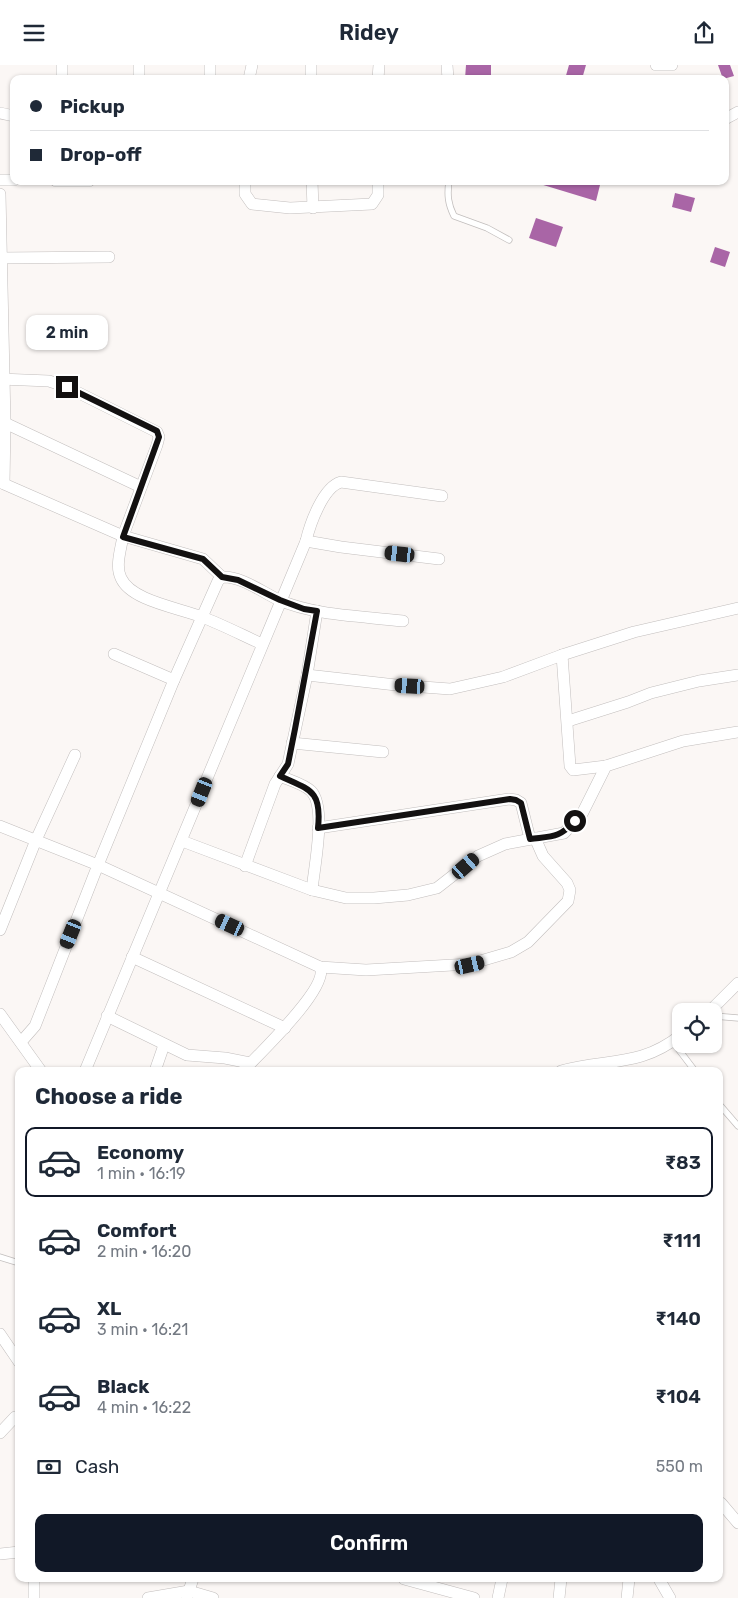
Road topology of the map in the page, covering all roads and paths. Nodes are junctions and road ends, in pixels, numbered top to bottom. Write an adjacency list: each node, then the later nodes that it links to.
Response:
1 (656, 65): 2 (street)
2 (672, 65)
3 (245, 185): 8 (street)
4 (312, 185): 8 (street)
5 (378, 185): 8 (street)
6 (448, 185): 9 (lane)
7 (0, 194): 11 (street)
8 (313, 208)
9 (509, 240)
10 (109, 257): 11 (street)
11 (1, 258): 12 (street)
12 (2, 379): 13 (street); 14 (street)
13 (5, 423): 14 (street); 16 (street)
14 (142, 487): 16 (street)
15 (442, 496): 17 (street)
16 (123, 537): 19 (street); 23 (street)
17 (306, 541): 18 (street); 20 (street)
18 (439, 559)
19 (222, 577): 20 (street); 23 (street)
20 (280, 600): 22 (street); 25 (street)
21 (738, 608): 27 (street)
22 (317, 611): 24 (street); 28 (street)
23 (202, 617): 25 (street); 30 (street)
24 (403, 621)
25 (262, 644): 42 (street)
26 (114, 654): 30 (street)
27 (562, 655): 28 (street); 31 (street)
28 (307, 675): 33 (street)
29 (738, 675): 31 (street)
30 (174, 680): 43 (street)
31 (568, 721): 36 (street)
32 (738, 732): 36 (street)
33 (292, 743): 34 (street); 37 (street)
34 (383, 753)
35 (75, 755): 41 (street)
36 (606, 766): 40 (street)
37 (280, 776): 39 (street); 44 (street)
38 (0, 826): 41 (street)
39 (318, 828): 40 (street); 45 (street)
40 (533, 838): 45 (street); 49 (street)
41 (36, 840): 43 (street); 47 (street)
42 (182, 841): 44 (street); 46 (street)
43 (98, 865): 46 (street); 57 (street)
44 (245, 866): 45 (street)
45 (312, 890)
46 (159, 892): 48 (street); 49 (street)
47 (0, 930)
48 (132, 957): 53 (street); 56 (street)
49 (320, 967): 56 (street)
50 (738, 983): 51 (street)
51 (718, 1003)
52 (0, 1013): 57 (street)
53 (107, 1016): 59 (street); 62 (street)
54 (722, 1017): 55 (lane)
55 (738, 1018)
56 (285, 1028): 64 (street)
57 (21, 1042): 61 (street)
58 (672, 1042): 65 (street)
59 (164, 1045): 63 (street); 64 (street)
60 (685, 1053): 66 (lane)
61 (38, 1067)
62 (87, 1067)
63 (156, 1067)
64 (247, 1067)
65 (575, 1067)
66 (693, 1067)
67 (723, 1109): 68 (lane)
68 (729, 1117): 69 (lane); 70 (lane)
69 (738, 1117)
70 (738, 1126)
71 (0, 1257): 72 (lane)
72 (15, 1262)
73 (0, 1334): 74 (street)
74 (15, 1356)
75 (15, 1418): 76 (street)
76 (0, 1433)
77 (723, 1506): 78 (street)
78 (738, 1523)
79 (15, 1552): 80 (street)
80 (0, 1554)
81 (34, 1582): 89 (street)
82 (193, 1582): 88 (street)
83 (415, 1582): 92 (street)
84 (501, 1582): 93 (street)
85 (561, 1582): 94 (street)
86 (629, 1582): 95 (street)
87 (661, 1582): 96 (street)
88 (188, 1595): 90 (street); 91 (street)
89 (34, 1598)
90 (148, 1598)
91 (213, 1598)
92 (474, 1598)
93 (498, 1598)
94 (559, 1598)
95 (627, 1598)
96 (670, 1598)

